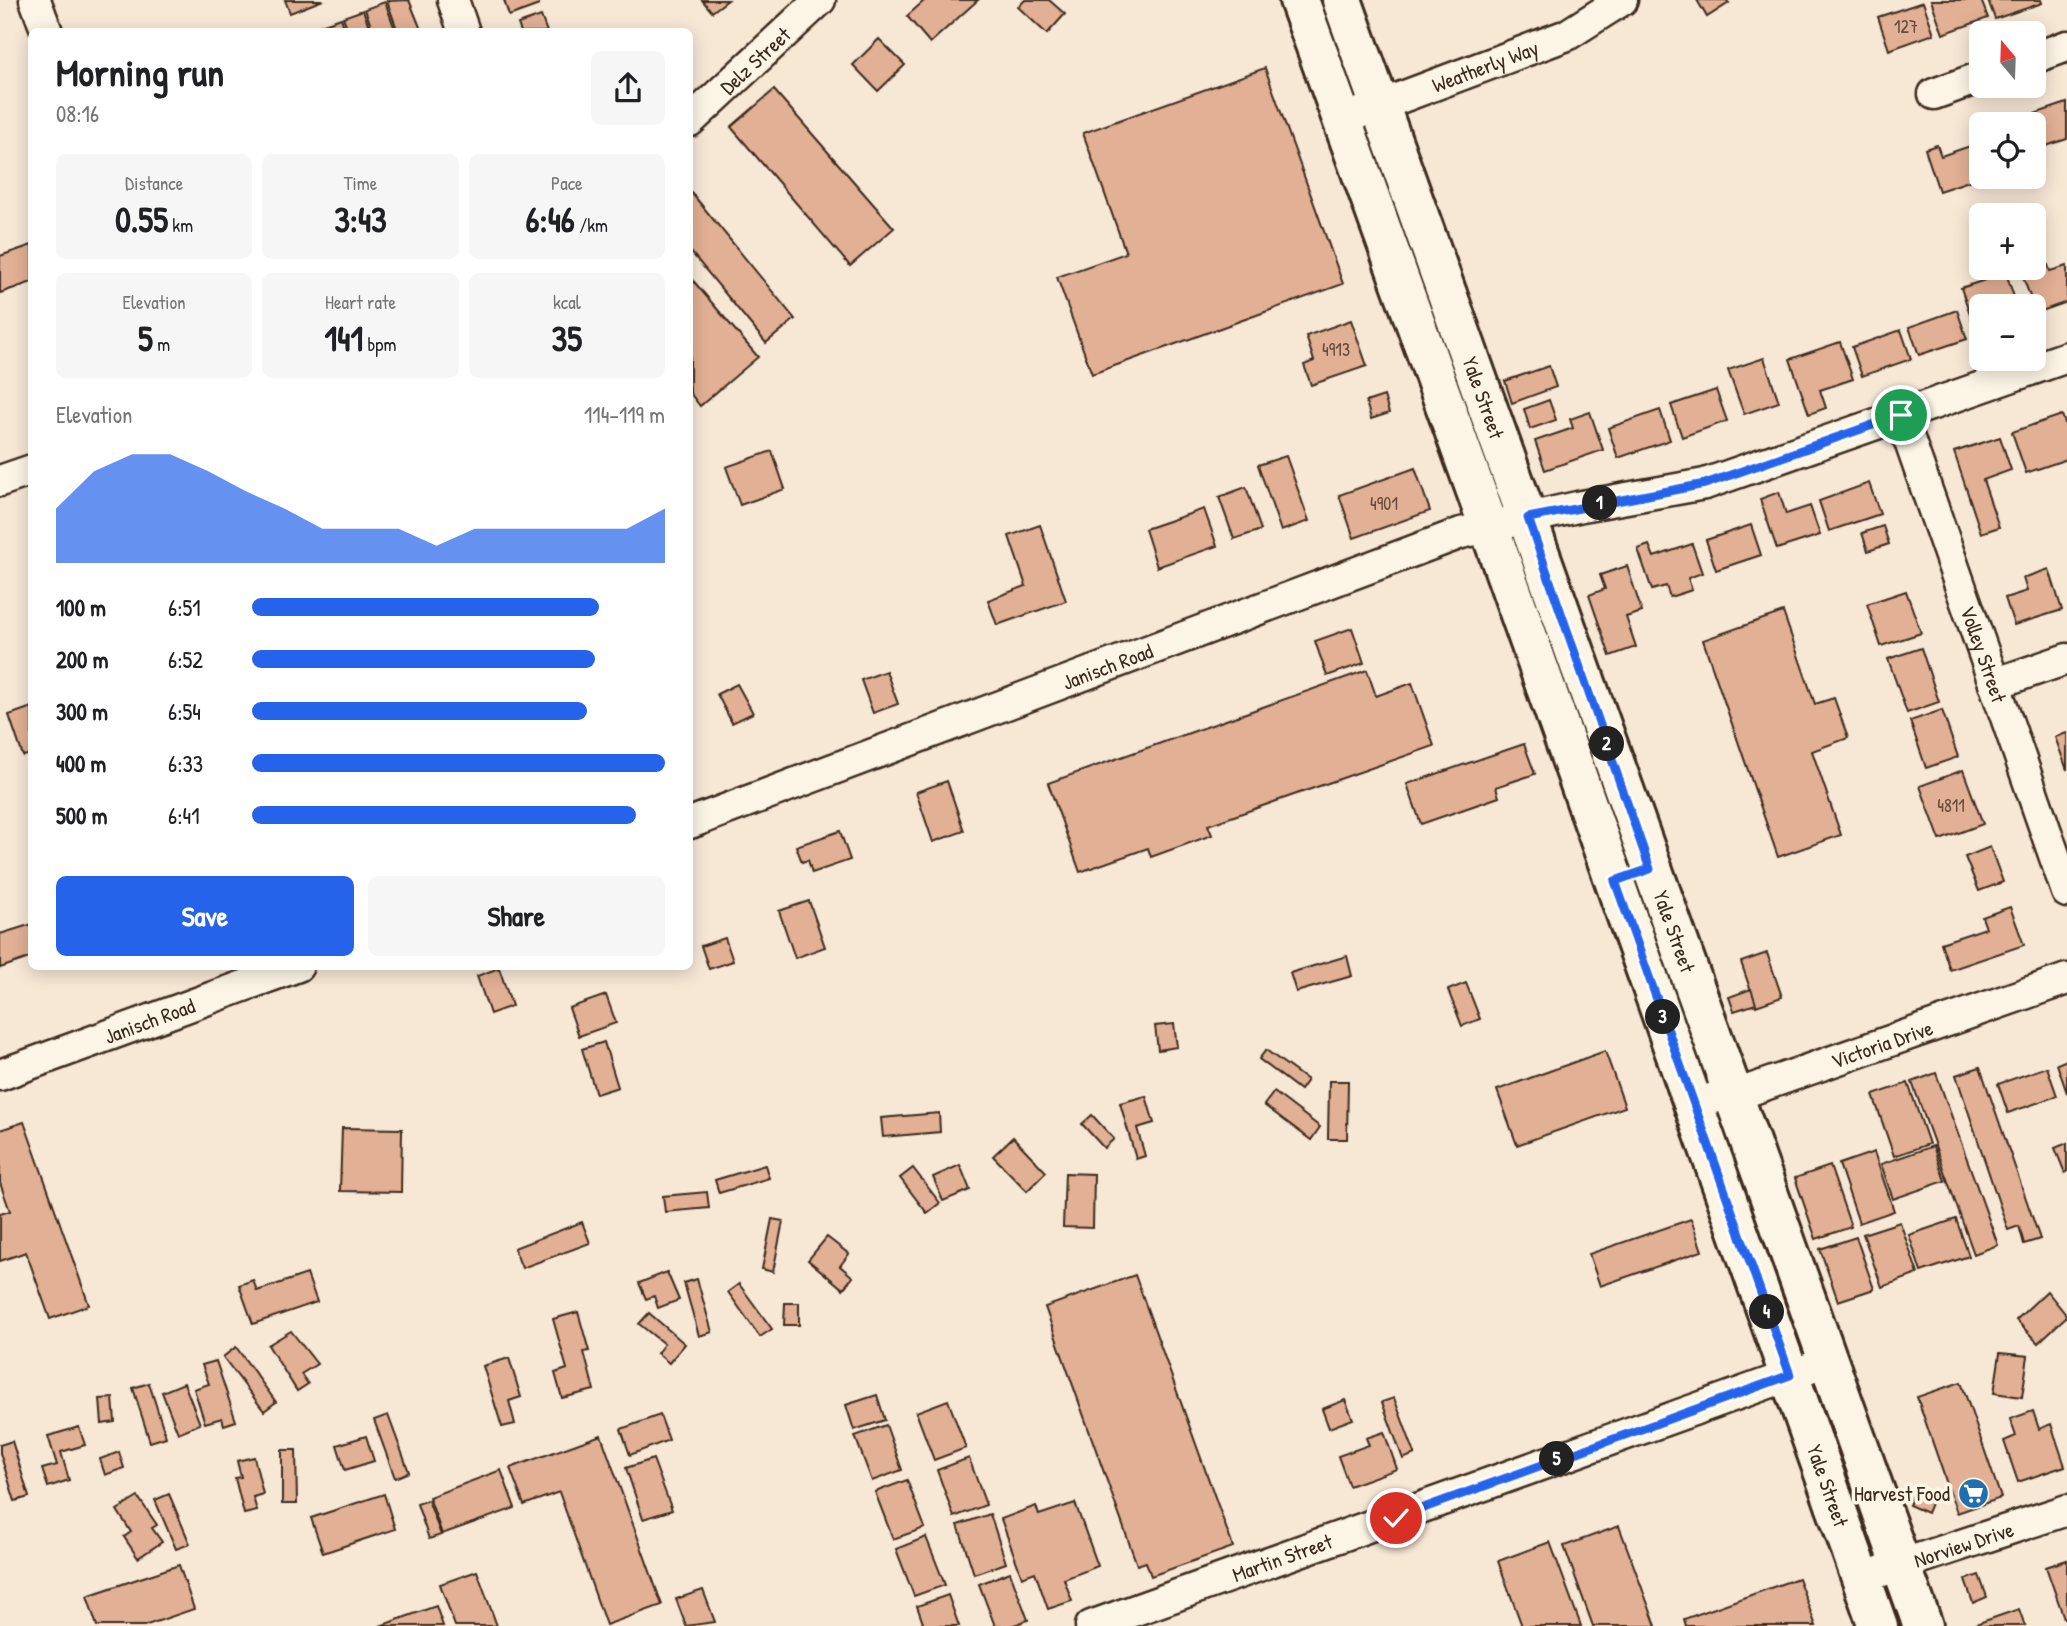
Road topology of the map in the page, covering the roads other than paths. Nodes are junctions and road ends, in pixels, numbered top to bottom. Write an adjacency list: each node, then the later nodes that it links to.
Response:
1 (35, 0): 7 (street)
2 (453, 0): 8 (street)
3 (820, 0): 14 (street, Delz Street)
4 (1298, 0): 15 (main road, Yale Street)
5 (1342, 0): 13 (main road, Yale Street)
6 (1622, 0): 13 (street, Weatherly Way)
7 (46, 28)
8 (463, 28)
9 (2067, 46): 10 (street)
10 (2046, 54)
11 (1969, 81): 12 (street)
12 (1934, 94)
13 (1381, 105): 15 (street, Weatherly Way); 20 (main road, Yale Street)
14 (693, 118)
15 (1340, 120): 21 (main road, Yale Street)
16 (2067, 357): 17 (street, Janisch Road)
17 (1901, 415): 20 (street, Janisch Road); 23 (street, Volley Street)
18 (28, 471): 19 (street)
19 (0, 481)
20 (1528, 518): 21 (street, Janisch Road); 25 (main road, Yale Street)
21 (1489, 527): 24 (street, Janisch Road); 26 (main road, Yale Street)
22 (2067, 659): 23 (street)
23 (1994, 684): 27 (street, Volley Street)
24 (693, 822)
25 (1650, 869): 26 (main road); 31 (main road, Yale Street)
26 (1615, 881): 32 (main road, Yale Street)
27 (2067, 892)
28 (287, 970): 30 (street, Janisch Road)
29 (2067, 979): 31 (street, Victoria Drive)
30 (0, 1075)
31 (1733, 1094): 32 (street, Victoria Drive); 33 (main road, Yale Street)
32 (1693, 1103): 34 (main road, Yale Street)
33 (1827, 1362): 34 (street, Martin Street); 36 (main road, Yale Street)
34 (1790, 1375): 37 (main road, Yale Street); 38 (street, Martin Street)
35 (2067, 1510): 36 (street, Norview Drive)
36 (1901, 1567): 37 (street, Norview Drive); 40 (main road, Yale Street)
37 (1861, 1578): 39 (main road, Yale Street)
38 (1091, 1626)
39 (1878, 1626)
40 (1923, 1626)

